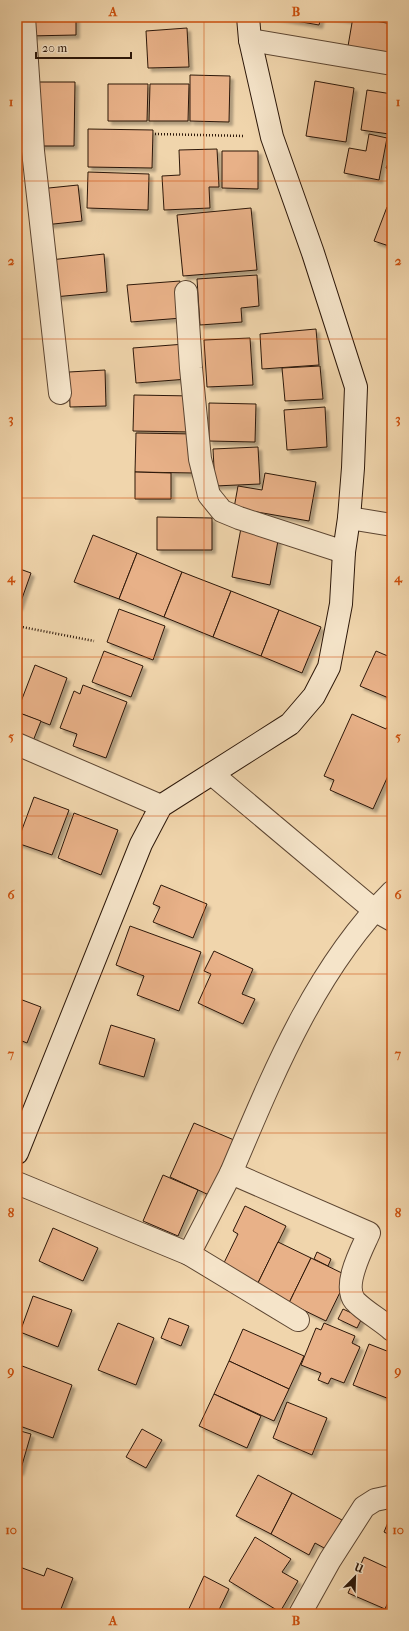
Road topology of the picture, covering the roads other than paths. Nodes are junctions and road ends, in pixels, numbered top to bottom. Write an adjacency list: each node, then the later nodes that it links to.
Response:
1 (24, 17): 6 (street)
2 (248, 17): 3 (street)
3 (250, 40): 4 (street); 7 (street)
4 (392, 64)
5 (186, 292): 9 (street)
6 (60, 393)
7 (349, 518): 8 (street); 9 (street)
8 (392, 525)
9 (344, 552): 11 (street)
10 (17, 744): 12 (street)
11 (212, 774): 12 (street); 14 (street)
12 (161, 806): 15 (street)
13 (392, 892): 14 (street)
14 (383, 915): 16 (street)
15 (17, 1151)
16 (230, 1173): 18 (street); 20 (street)
17 (17, 1184): 18 (street)
18 (189, 1254): 19 (street)
19 (298, 1320)
20 (392, 1330)
21 (391, 1493): 22 (street)
22 (300, 1614)

